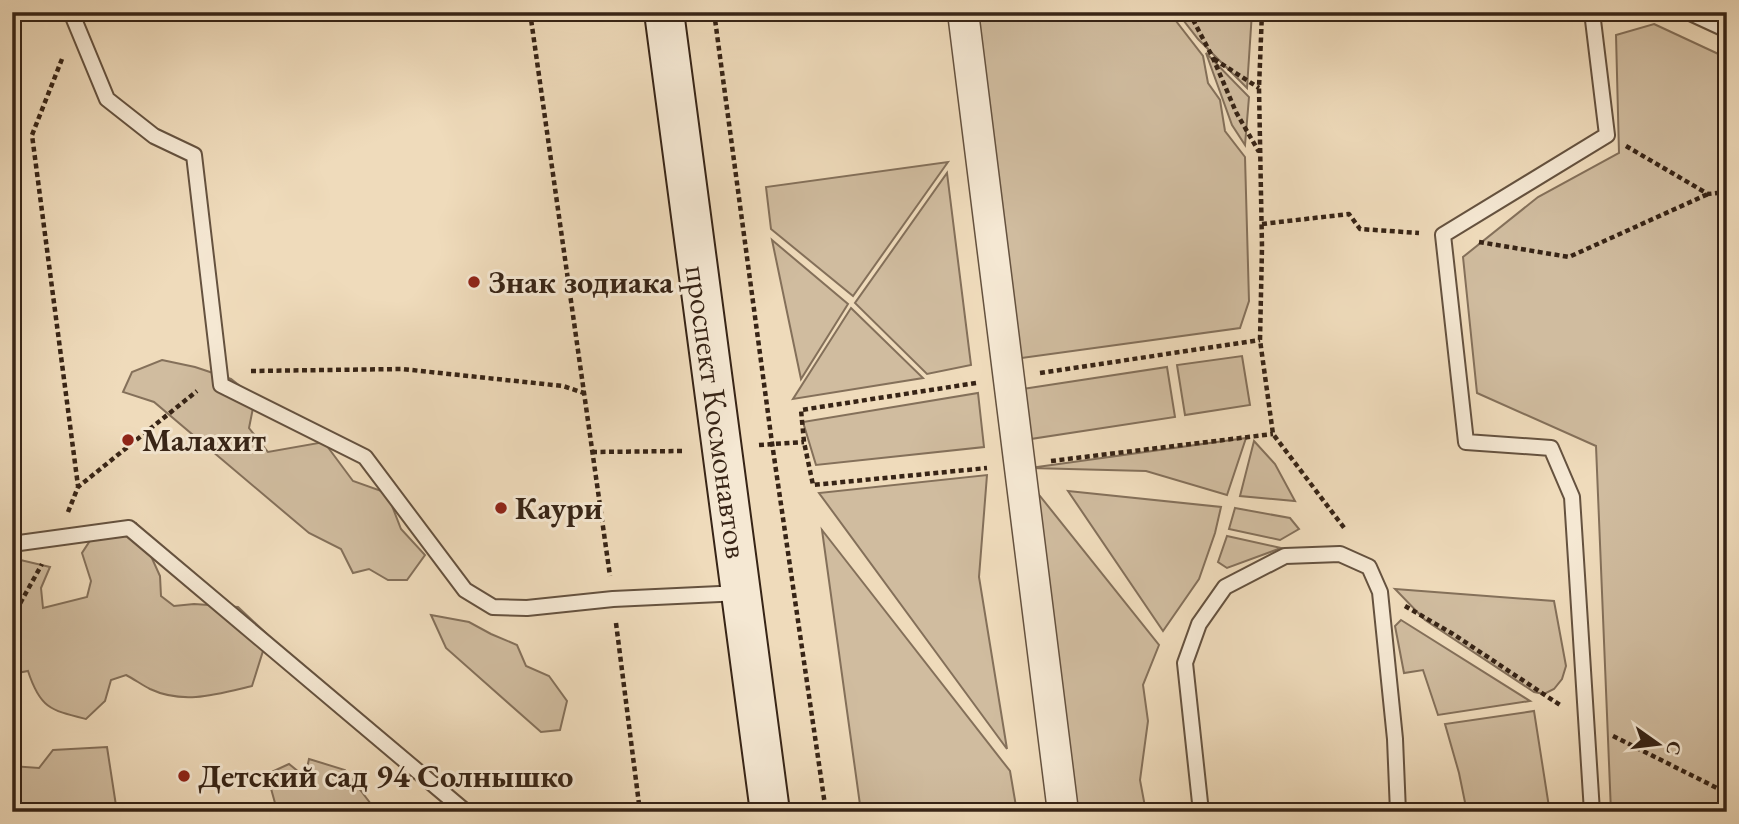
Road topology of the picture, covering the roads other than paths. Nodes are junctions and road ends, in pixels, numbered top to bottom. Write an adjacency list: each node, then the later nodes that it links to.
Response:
1 (664, 12): 8 (main road, проспект Космонавтов)
2 (963, 12): 11 (street)
3 (1592, 12): 14 (lane)
4 (1688, 12): 6 (lane)
5 (73, 18): 8 (lane)
6 (1727, 30)
7 (12, 544): 9 (lane)
8 (741, 593): 10 (main road, проспект Космонавтов)
9 (466, 812)
10 (770, 812)
11 (1063, 812)
12 (1201, 812): 13 (lane)
13 (1398, 812)
14 (1592, 812)

